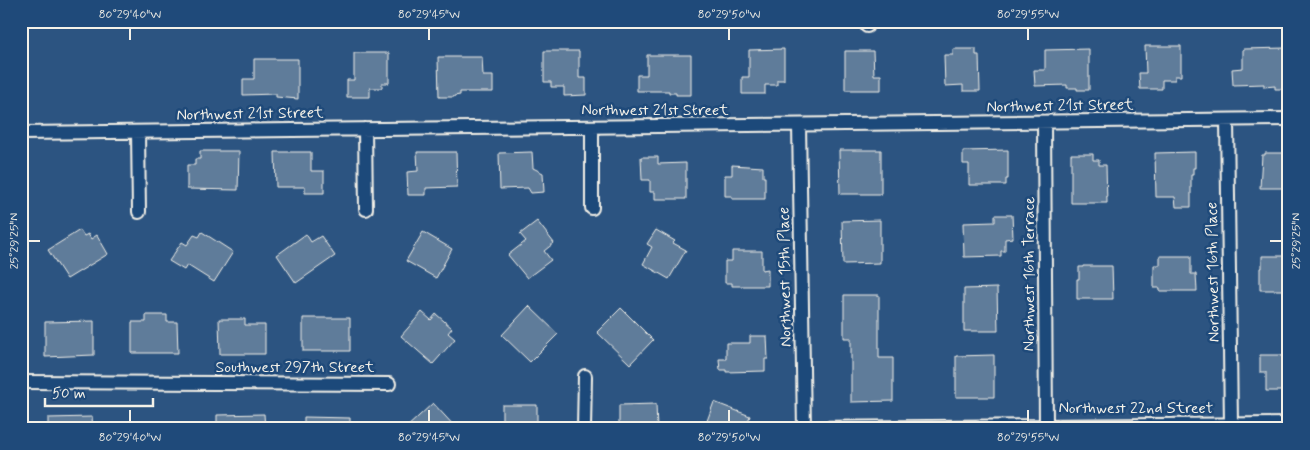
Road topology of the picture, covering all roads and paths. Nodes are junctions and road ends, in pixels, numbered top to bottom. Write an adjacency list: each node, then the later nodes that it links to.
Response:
1 (1227, 120): 2 (street, Northwest 21st Street); 3 (street, Northwest 21st Street); 15 (street, Northwest 16th Place)
2 (1289, 120)
3 (1044, 123): 4 (street, Northwest 21st Street); 17 (street, Northwest 16th Terrace)
4 (799, 125): 5 (street, Northwest 21st Street); 19 (street, Northwest 15th Place)
5 (592, 127): 6 (street, Northwest 21st Street); 9 (street)
6 (365, 129): 7 (street, Northwest 21st Street); 10 (street)
7 (138, 132): 8 (street, Northwest 21st Street); 11 (street)
8 (21, 133)
9 (592, 208)
10 (366, 209)
11 (139, 212)
12 (585, 376): 18 (street)
13 (21, 382): 14 (street, Southwest 297th Street)
14 (389, 384)
15 (1231, 424): 16 (street, Northwest 22nd Street); 17 (street, Northwest 22nd Street)
16 (1289, 424)
17 (1046, 425): 19 (street, Northwest 22nd Street)
18 (584, 429)
19 (804, 429)

